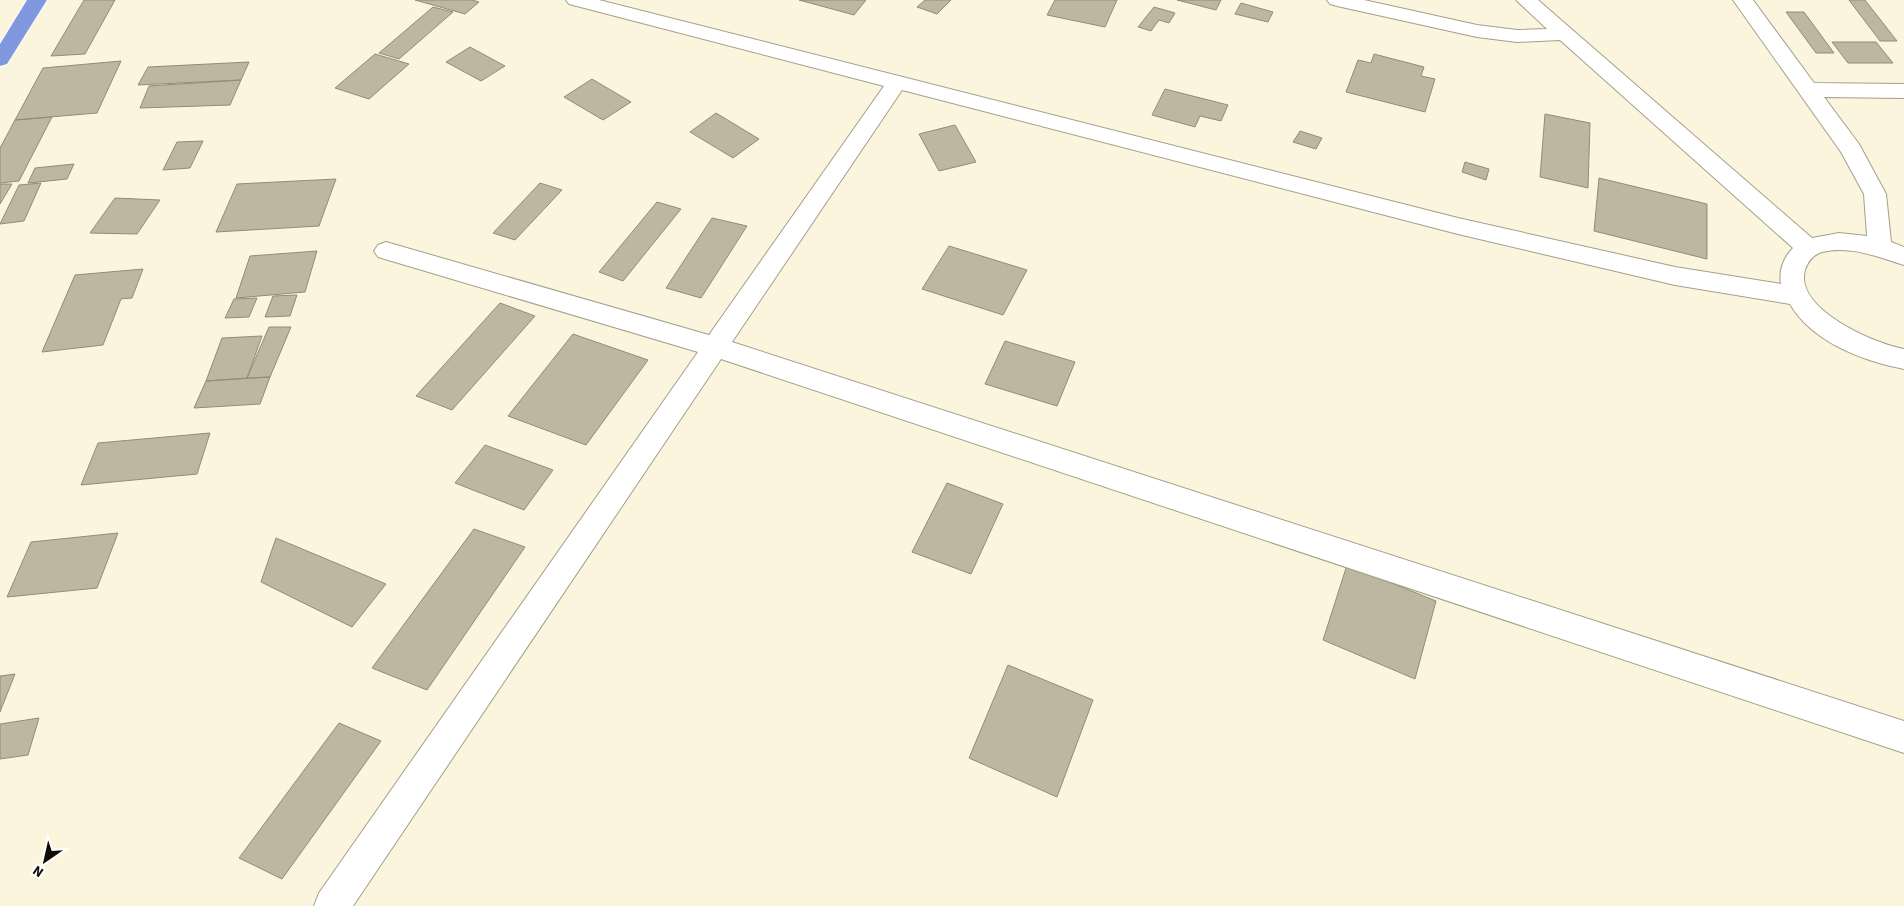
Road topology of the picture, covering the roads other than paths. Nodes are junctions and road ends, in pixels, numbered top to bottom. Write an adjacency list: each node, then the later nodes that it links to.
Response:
1 (37, 0): 7 (highway)
2 (576, 0): 8 (street)
3 (1337, 0): 6 (street)
4 (1526, 0): 6 (street)
5 (1743, 0): 9 (street)
6 (1564, 34): 12 (street)
7 (0, 60)
8 (897, 82): 15 (street); 16 (street)
9 (1807, 90): 10 (street); 11 (street)
10 (1904, 91)
11 (1880, 247): 12 (street); 14 (street)
12 (1808, 248): 15 (street)
13 (386, 251): 16 (street)
14 (1904, 256)
15 (1798, 296): 17 (street)
16 (716, 347): 18 (street); 19 (street)
17 (1904, 359)
18 (1904, 736)
19 (332, 906)

